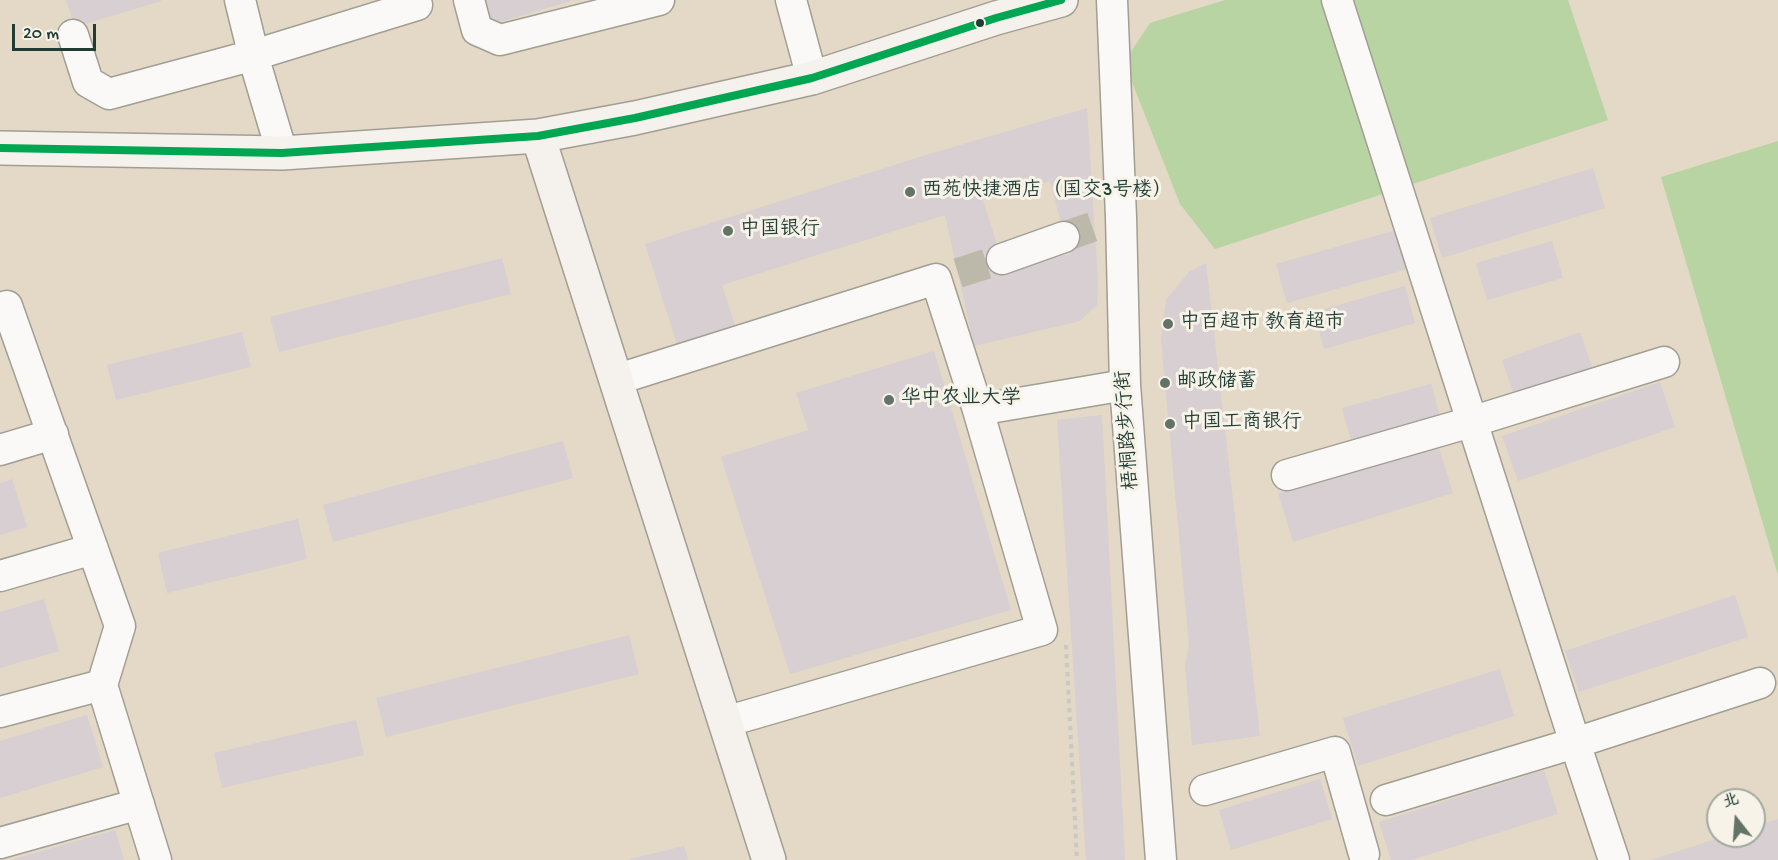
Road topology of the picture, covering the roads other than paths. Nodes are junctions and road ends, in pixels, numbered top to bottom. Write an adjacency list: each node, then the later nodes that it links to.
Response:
1 (240, 0): 11 (street)
2 (468, 0): 3 (street)
3 (658, 0)
4 (791, 0): 12 (street)
5 (1061, 0): 9 (street)
6 (1112, 0): 21 (street, 梧桐路步行街)
7 (1336, 0): 23 (street)
8 (417, 5): 11 (street)
9 (992, 9): 12 (street)
10 (73, 35): 11 (street)
11 (254, 55): 15 (street)
12 (812, 78): 13 (street)
13 (538, 136): 15 (street); 20 (street)
14 (0, 148): 15 (street)
15 (282, 153)
16 (1064, 237): 17 (street)
17 (1002, 259)
18 (0, 308): 24 (street)
19 (1664, 362): 23 (street)
20 (615, 380): 22 (street); 32 (street)
21 (1125, 385): 22 (street); 41 (street, 梧桐路步行街)
22 (978, 410): 32 (street)
23 (1471, 422): 26 (street); 33 (street)
24 (53, 434): 25 (street); 27 (street)
25 (0, 450)
26 (1287, 475)
27 (93, 549): 28 (street); 30 (street)
28 (0, 576)
29 (1760, 684): 33 (street)
30 (102, 685): 31 (street); 36 (street)
31 (0, 712)
32 (725, 722): 40 (street)
33 (1575, 743): 35 (street); 42 (street)
34 (1205, 790): 38 (street)
35 (1386, 800)
36 (139, 804): 37 (street); 39 (street)
37 (0, 843)
38 (1358, 858)
39 (156, 860)
40 (769, 860)
41 (1161, 860)
42 (1614, 860)

